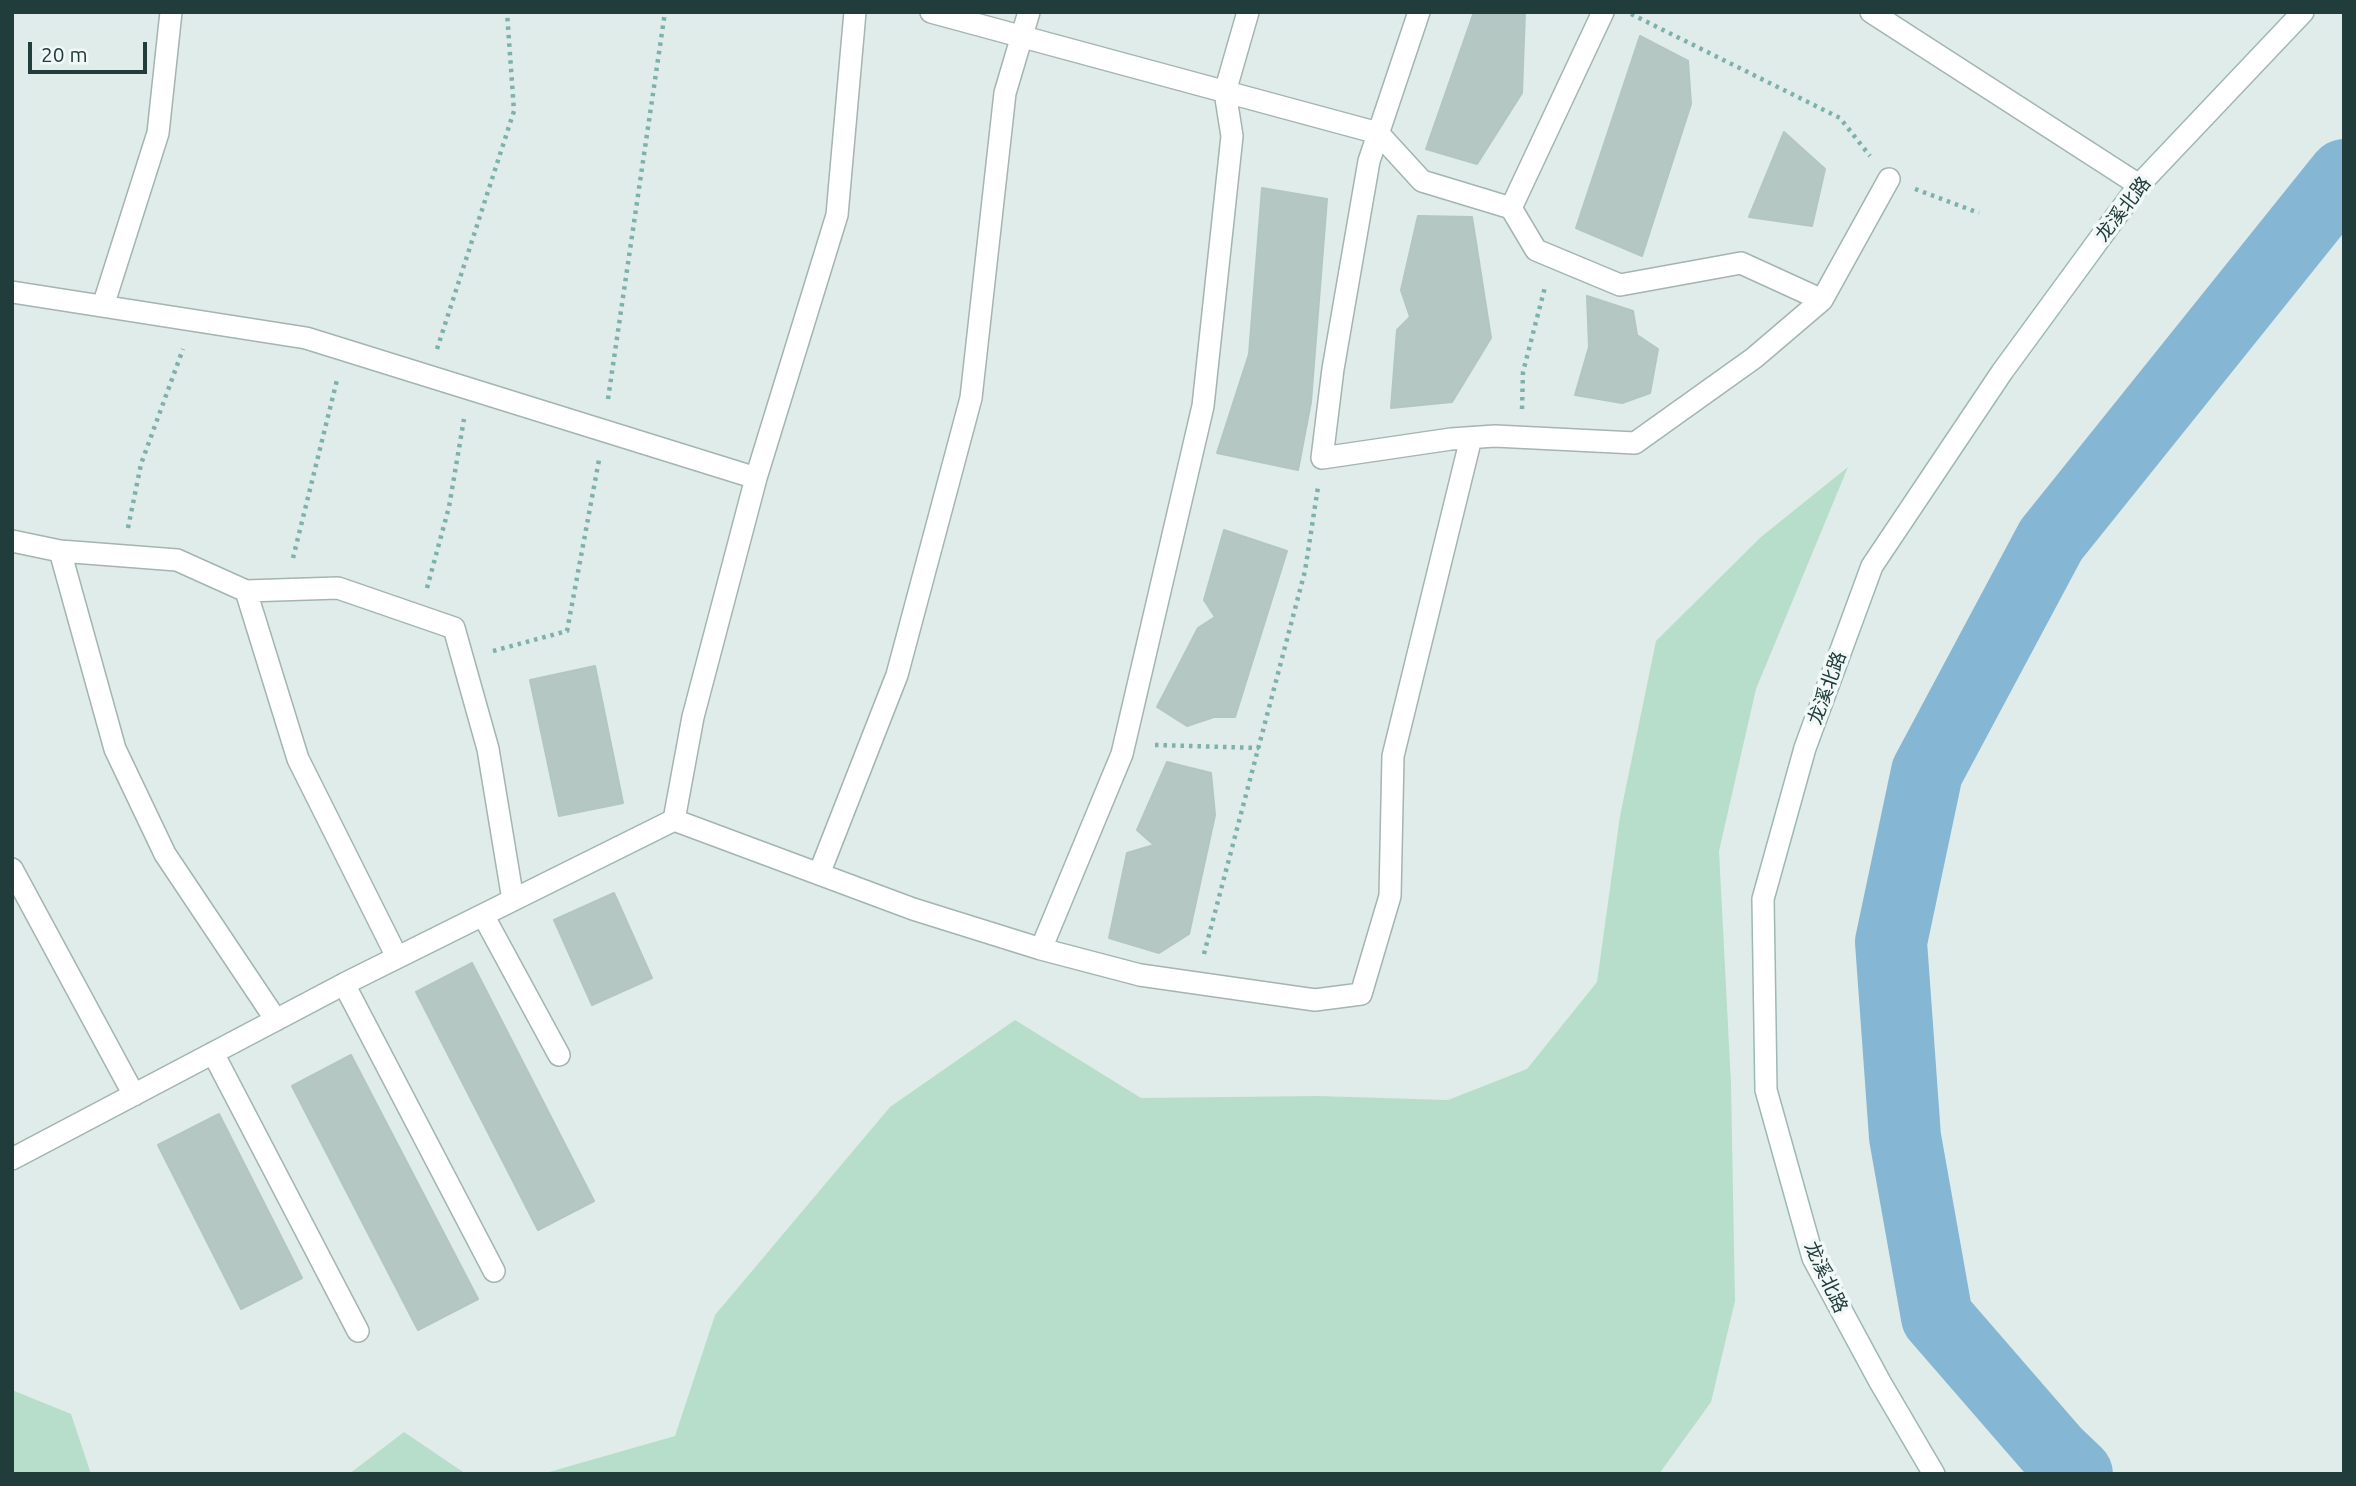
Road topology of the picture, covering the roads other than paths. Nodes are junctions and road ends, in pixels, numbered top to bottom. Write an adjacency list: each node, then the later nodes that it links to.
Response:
1 (171, 12): 18 (street)
2 (855, 12): 20 (street)
3 (931, 12): 10 (street)
4 (1029, 12): 10 (street)
5 (1248, 12): 11 (street)
6 (1419, 12): 12 (street)
7 (1603, 12): 15 (street)
8 (1871, 12): 14 (street)
9 (2303, 12): 14 (street, 龙溪北路)
10 (1020, 36): 11 (street); 26 (street)
11 (1225, 92): 12 (street); 29 (street)
12 (1378, 133): 15 (street); 19 (street)
13 (1889, 179): 17 (street)
14 (2139, 186): 39 (street, 龙溪北路)
15 (1511, 208): 17 (street)
16 (12, 292): 18 (street)
17 (1822, 300): 19 (street)
18 (103, 306): 20 (street)
19 (1471, 438): 29 (street)
20 (757, 478): 24 (street)
21 (12, 541): 22 (street)
22 (60, 551): 23 (street); 32 (street)
23 (246, 591): 27 (street); 30 (street)
24 (674, 820): 26 (street); 27 (street)
25 (12, 869): 35 (street)
26 (819, 874): 29 (street)
27 (513, 900): 28 (street)
28 (483, 915): 30 (street); 34 (street)
29 (1041, 949)
30 (397, 957): 31 (street)
31 (344, 984): 32 (street); 37 (street)
32 (276, 1020): 33 (street)
33 (213, 1054): 35 (street); 38 (street)
34 (559, 1055)
35 (134, 1095): 36 (street)
36 (16, 1149)
37 (494, 1271)
38 (358, 1331)
39 (1934, 1474)

